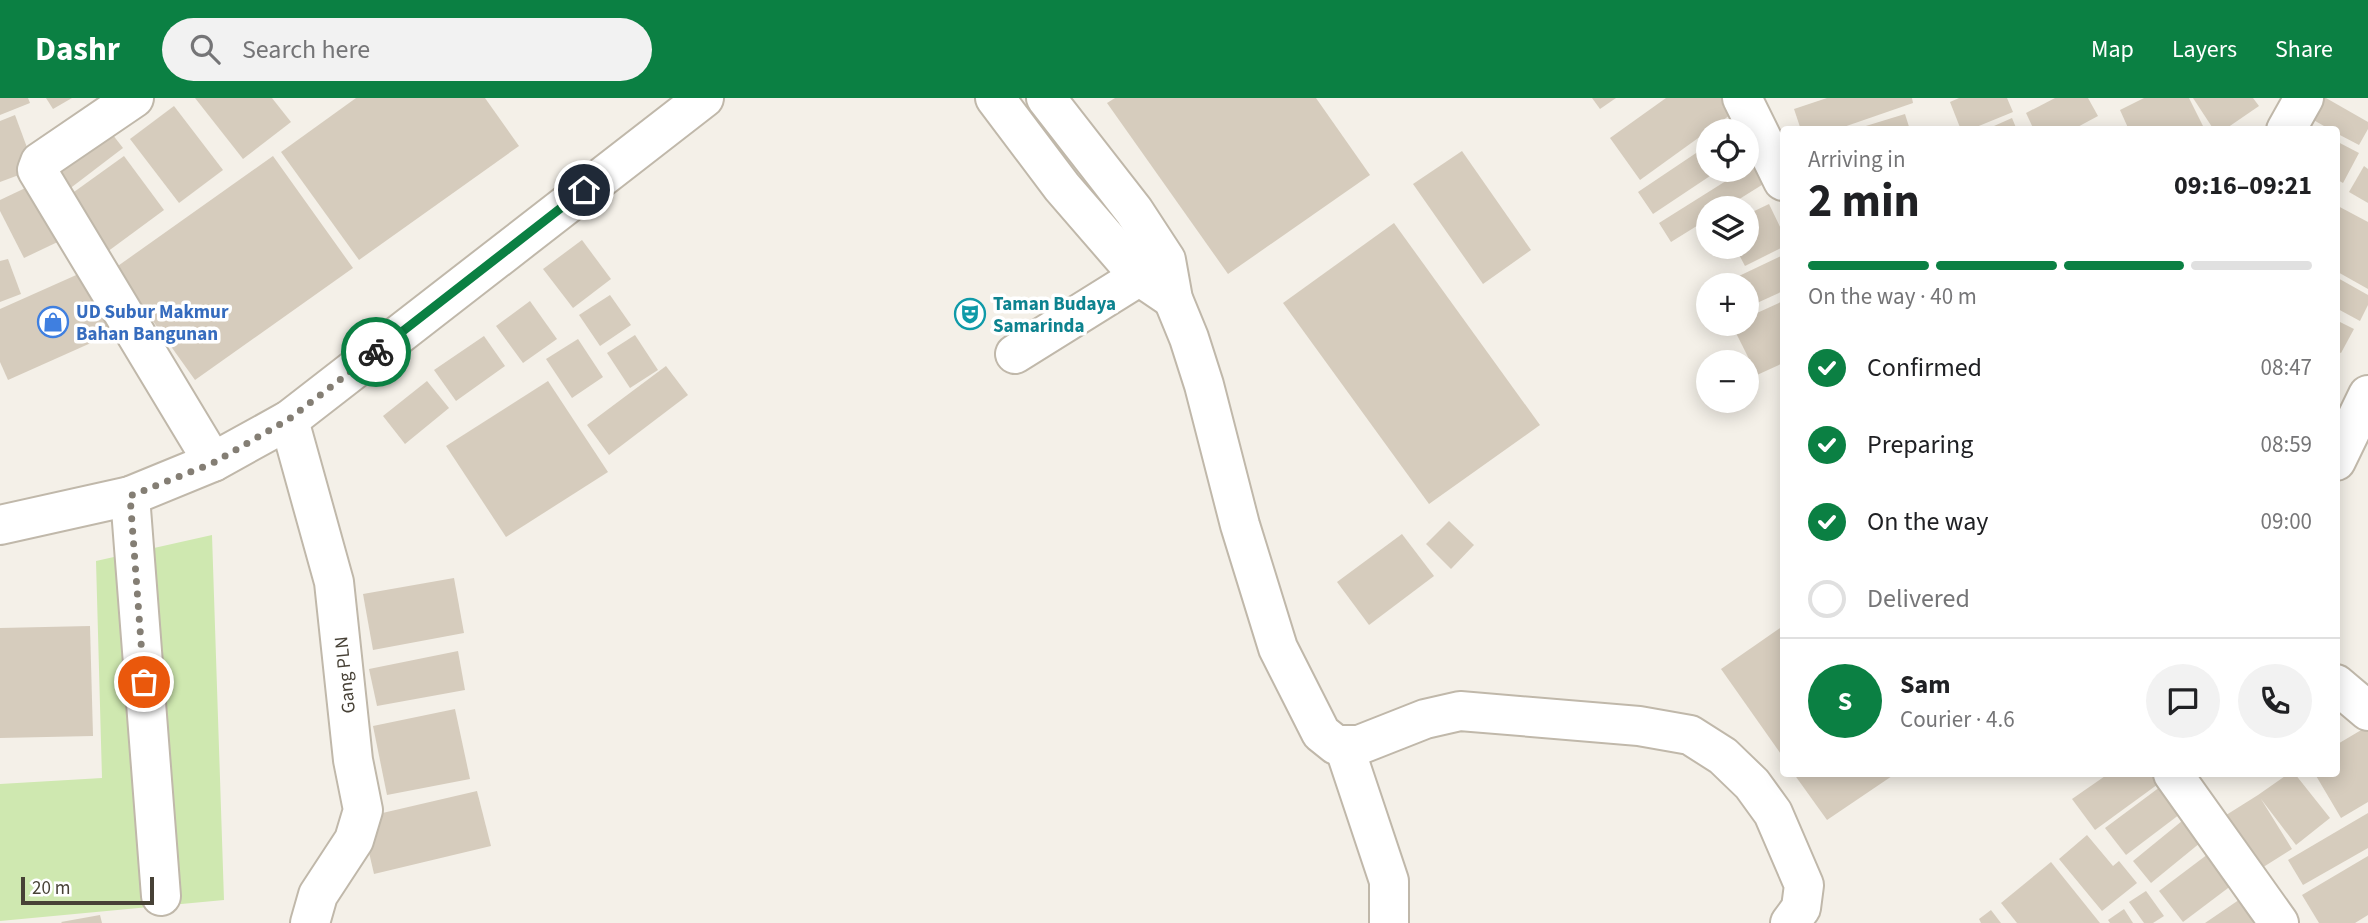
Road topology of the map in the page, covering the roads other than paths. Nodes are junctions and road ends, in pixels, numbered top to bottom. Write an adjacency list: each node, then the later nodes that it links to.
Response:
1 (134, 98): 15 (street)
2 (704, 98): 13 (street)
3 (995, 98): 8 (street)
4 (1742, 98): 9 (street)
5 (2304, 98): 7 (street)
6 (1059, 102): 8 (street); 10 (street)
7 (2288, 126)
8 (1023, 134): 10 (street)
9 (1780, 175)
10 (1152, 268): 11 (street); 20 (street)
11 (1014, 355)
12 (2368, 395): 14 (street)
13 (289, 419): 15 (street); 23 (street, Gang PLN)
14 (2340, 453)
15 (213, 463): 16 (street)
16 (130, 496): 17 (street); 22 (street)
17 (0, 525)
18 (2340, 687): 19 (street)
19 (2368, 710)
20 (1344, 746): 24 (street); 25 (street)
21 (2175, 777): 26 (street)
22 (161, 896)
23 (310, 923)
24 (1389, 923)
25 (1790, 923)
26 (2279, 923)

